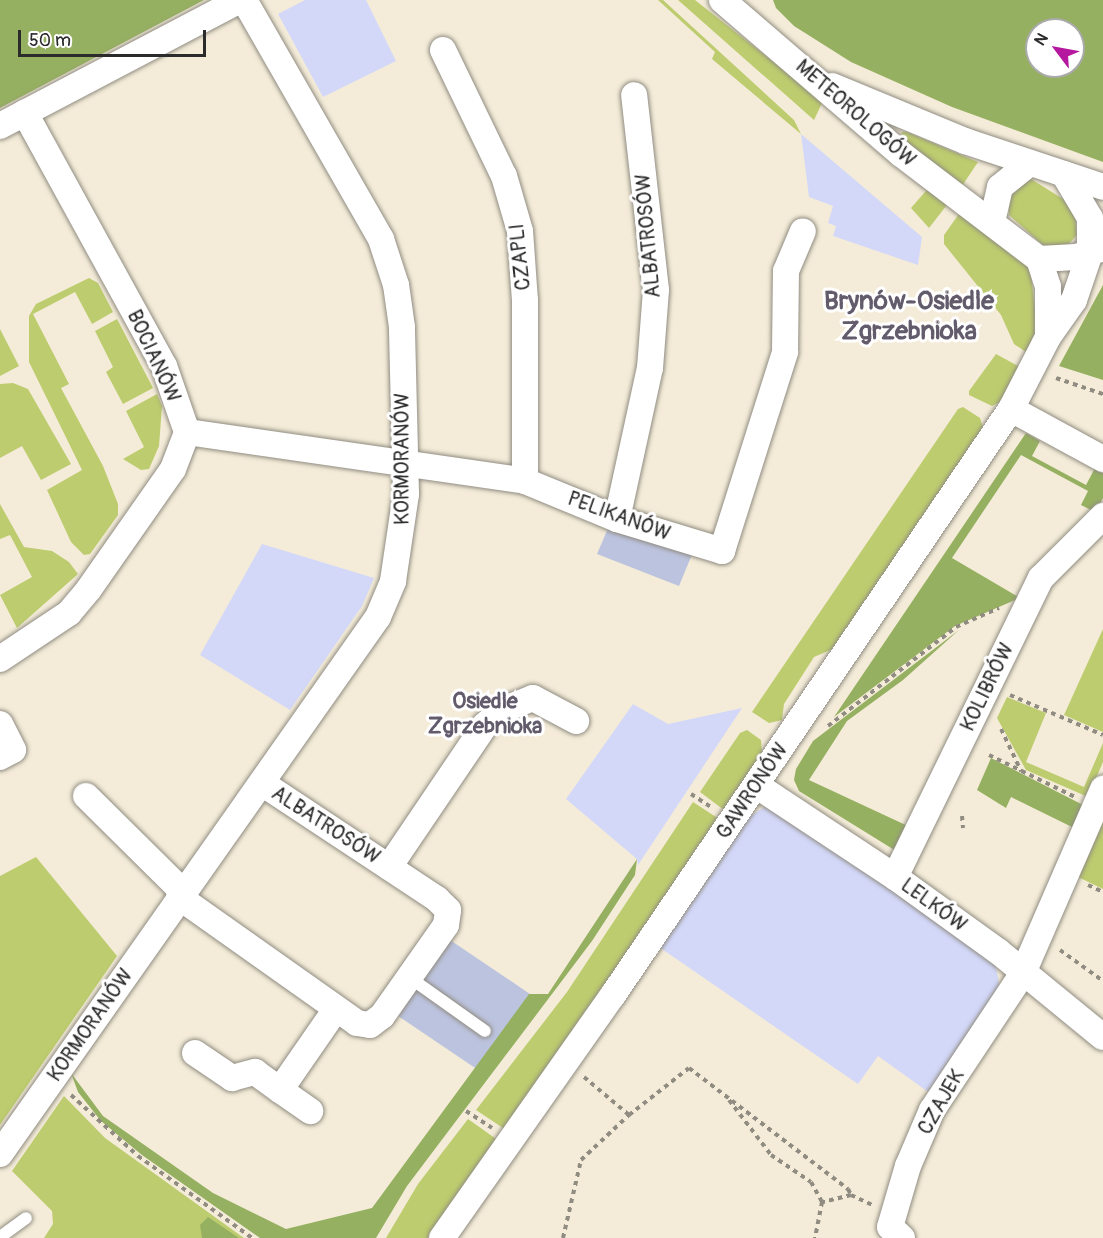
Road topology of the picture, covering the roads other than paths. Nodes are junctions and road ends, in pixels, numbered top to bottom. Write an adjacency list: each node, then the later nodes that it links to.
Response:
1 (242, 0): 6 (street); 19 (street, KORMORANÓW)
2 (722, 0): 4 (street, METEOROLOGÓW)
3 (443, 50): 20 (street, CZAPLI)
4 (816, 78): 8 (street); 11 (street, METEOROLOGÓW)
5 (634, 94): 22 (street, ALBATROSÓW)
6 (25, 113): 7 (street); 17 (street, BOCIANÓW)
7 (0, 126)
8 (1030, 163): 9 (street); 11 (street)
9 (1064, 174): 10 (street); 13 (street)
10 (1103, 187)
11 (992, 222): 14 (street)
12 (803, 231): 22 (street, PELIKANÓW)
13 (1097, 251): 14 (street); 15 (street, GAWRONÓW)
14 (1039, 259): 15 (street)
15 (1048, 337): 16 (street, GAWRONÓW)
16 (1011, 409): 18 (street); 28 (street, GAWRONÓW)
17 (187, 432): 19 (street, PELIKANÓW); 23 (street)
18 (1103, 459)
19 (404, 460): 20 (street, PELIKANÓW); 27 (street, KORMORANÓW)
20 (525, 481): 22 (street, PELIKANÓW)
21 (1103, 516): 32 (street, KOLIBRÓW)
22 (618, 519)
23 (0, 659)
24 (576, 721): 31 (street, ALBATROSÓW)
25 (0, 724): 26 (street)
26 (0, 757)
27 (263, 784): 31 (street, ALBATROSÓW); 33 (street, KORMORANÓW)
28 (756, 785): 32 (street, LELKÓW); 45 (street, GAWRONÓW)
29 (86, 796): 33 (street)
30 (1099, 798): 35 (street)
31 (389, 867): 34 (street, ALBATROSÓW)
32 (895, 877): 35 (street, LELKÓW)
33 (181, 894): 36 (street); 42 (street, KORMORANÓW)
34 (409, 977): 36 (street, ALBATROSÓW); 37 (lane)
35 (1029, 978): 38 (street, LELKÓW); 46 (street, CZAJEK)
36 (336, 1009): 40 (street)
37 (485, 1030)
38 (1103, 1037)
39 (195, 1053): 40 (street)
40 (280, 1090): 41 (street)
41 (310, 1111)
42 (0, 1154)
43 (26, 1218): 44 (lane)
44 (0, 1237)
45 (444, 1237)
46 (902, 1238)

